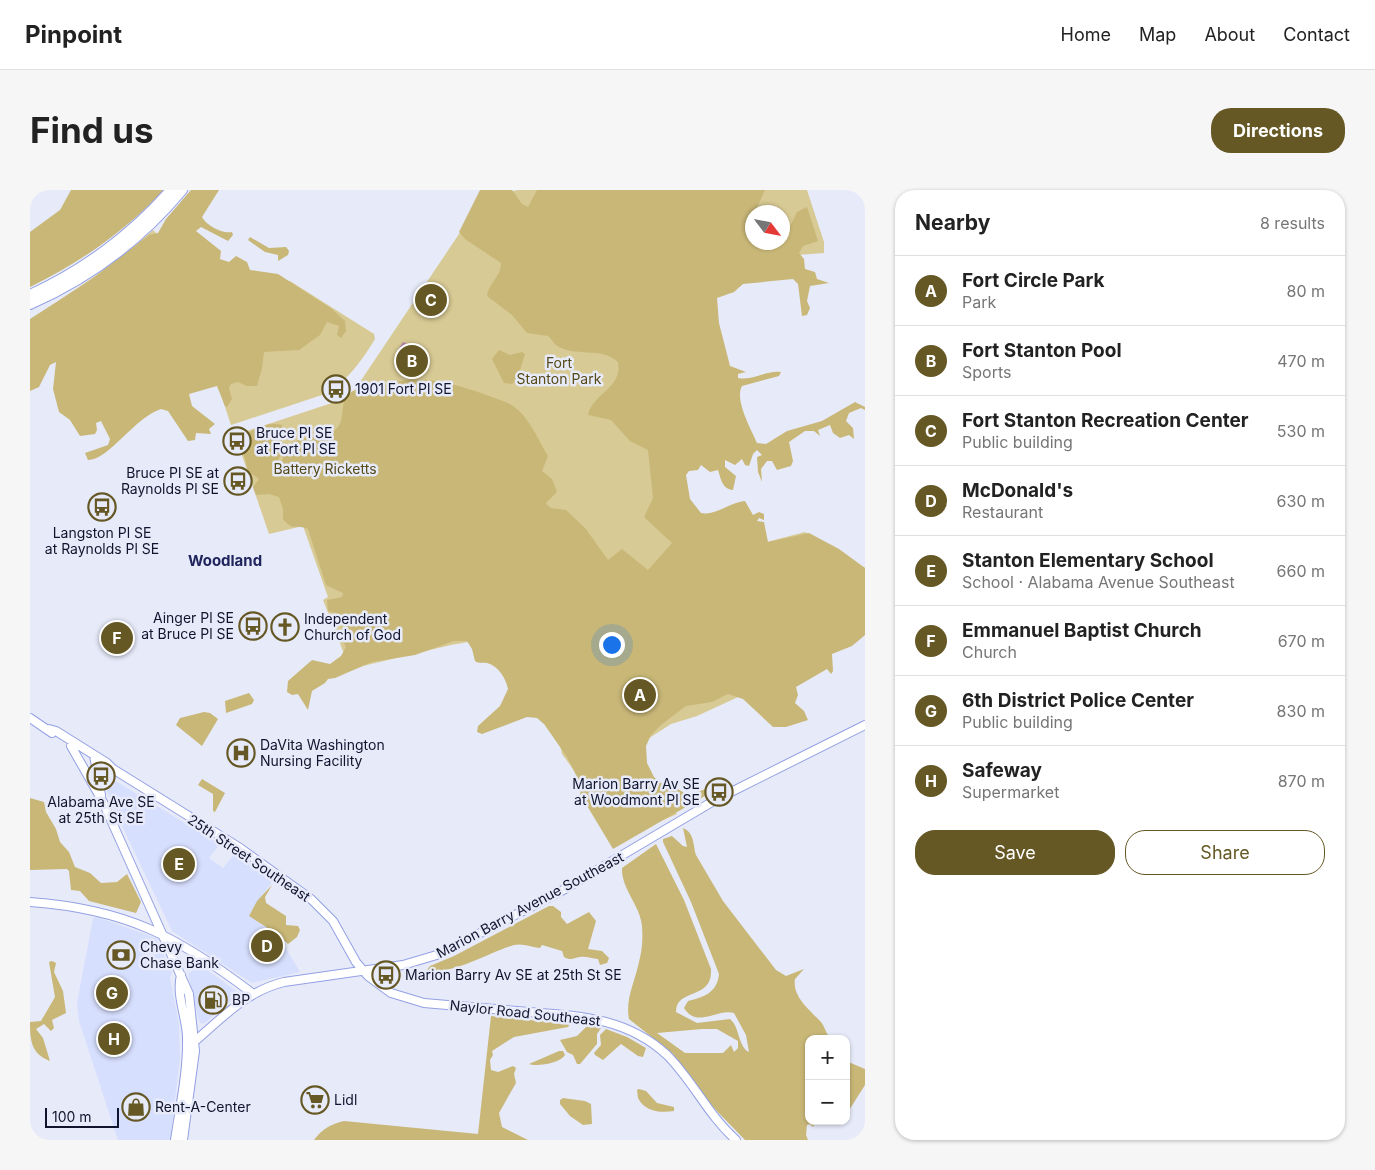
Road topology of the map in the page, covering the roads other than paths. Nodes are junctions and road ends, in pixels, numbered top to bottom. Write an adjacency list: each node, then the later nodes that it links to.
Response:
1 (171, 190): 4 (highway)
2 (182, 190): 3 (highway)
3 (80, 278): 5 (highway); 6 (highway)
4 (30, 295)
5 (30, 304)
6 (30, 310)
7 (30, 718): 9 (main road)
8 (865, 725): 15 (main road, Marion Barry Avenue Southeast)
9 (49, 729): 10 (main road); 11 (main road)
10 (71, 746): 11 (main road); 12 (main road)
11 (95, 758): 12 (main road); 15 (main road, 25th Street Southeast)
12 (103, 802): 14 (main road)
13 (30, 902): 14 (main road)
14 (163, 934): 16 (main road); 17 (main road)
15 (363, 970): 17 (main road, Marion Barry Avenue Southeast); 22 (main road, Naylor Road Southeast)
16 (181, 975): 18 (main road); 19 (main road)
17 (252, 993): 18 (main road, Marion Barry Avenue Southeast)
18 (194, 1042): 19 (main road, Marion Barry Avenue Southeast); 21 (main road)
19 (186, 1046): 20 (main road)
20 (175, 1140)
21 (183, 1140)
22 (736, 1140)

